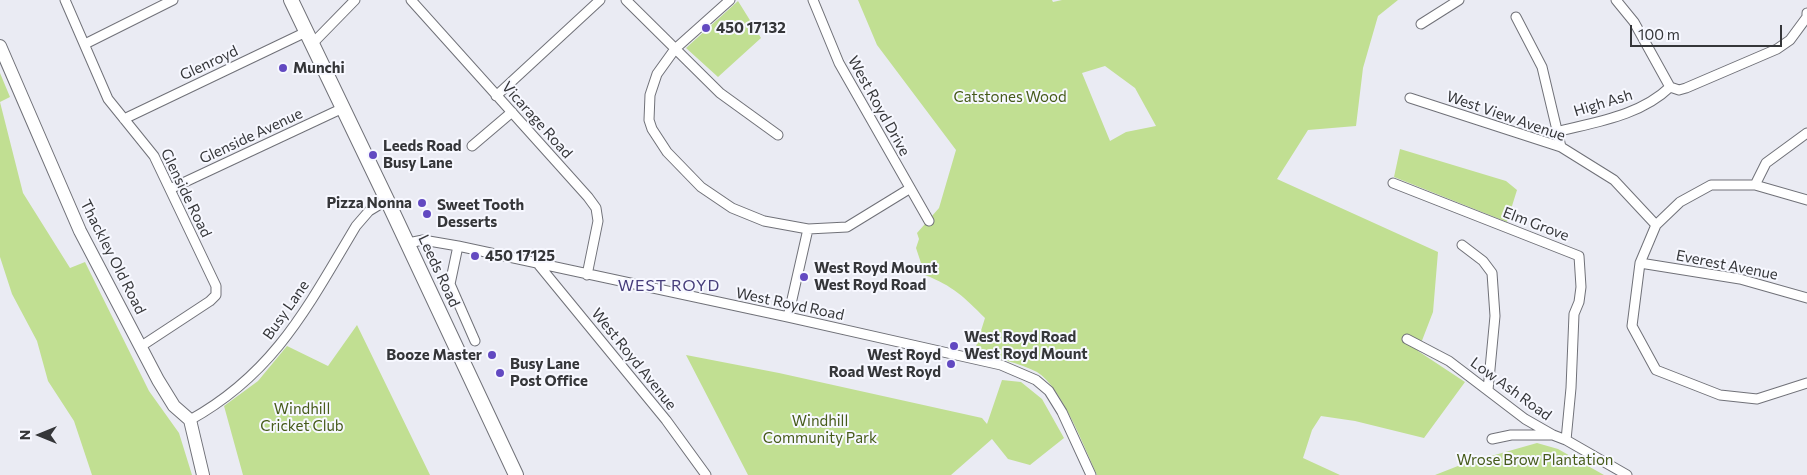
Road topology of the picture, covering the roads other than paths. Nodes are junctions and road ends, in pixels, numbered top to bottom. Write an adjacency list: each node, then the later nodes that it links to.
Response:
1 (65, 0): 16 (street, Glenside Road)
2 (173, 0): 16 (street)
3 (292, 0): 15 (main road, Leeds Road)
4 (355, 0): 15 (street)
5 (411, 0): 20 (street, Vicarage Road)
6 (600, 0): 20 (street)
7 (626, 0): 18 (street)
8 (730, 0): 18 (street)
9 (813, 0): 33 (street, West Royd Drive)
10 (1458, 0): 14 (street)
11 (1616, 0): 19 (street)
12 (1807, 13): 19 (street)
13 (1516, 17): 25 (street)
14 (1421, 24)
15 (309, 38): 22 (main road, Leeds Road); 24 (street, Glenroyd)
16 (84, 44): 24 (street, Glenside Road)
17 (0, 46): 49 (street, Thackley Old Road)
18 (676, 49): 27 (street); 38 (street)
19 (1670, 87): 25 (street, High Ash)
20 (496, 96): 23 (street, Vicarage Road)
21 (1410, 98): 29 (street, West View Avenue)
22 (343, 108): 32 (street, Glenside Avenue); 34 (main road, Leeds Road)
23 (512, 112): 28 (street); 44 (street, Vicarage Road)
24 (124, 119): 32 (street, Glenside Road)
25 (1556, 132): 29 (street)
26 (1807, 133): 31 (street)
27 (778, 135)
28 (472, 146)
29 (1561, 147): 37 (street, West View Avenue)
30 (1393, 183): 55 (street, Elm Grove)
31 (1755, 185): 35 (street); 37 (street)
32 (170, 189): 49 (street, Glenside Road)
33 (909, 189): 36 (street, West Royd Drive); 38 (street)
34 (388, 200): 39 (main road, Leeds Road); 52 (street, Busy Lane)
35 (1807, 200)
36 (929, 222)
37 (1656, 225): 43 (street)
38 (808, 229): 46 (street)
39 (408, 243): 41 (street, West Royd Road); 57 (main road, Leeds Road)
40 (1462, 245): 51 (street)
41 (458, 246): 42 (street, West Royd Road); 48 (street)
42 (538, 264): 44 (street, West Royd Road); 58 (street, West Royd Avenue)
43 (1640, 264): 45 (street, Everest Avenue); 50 (street)
44 (587, 275): 46 (street, West Royd Road)
45 (1807, 298)
46 (788, 317): 59 (street, West Royd Road)
47 (1407, 339): 51 (street, Low Ash Road)
48 (475, 341)
49 (140, 347): 52 (street, Thackley Old Road)
50 (1807, 383)
51 (1488, 390): 53 (street, Low Ash Road)
52 (190, 420): 56 (street)
53 (1553, 435): 54 (street); 55 (street, Low Ash Road)
54 (1492, 439)
55 (1566, 440): 60 (street, Low Ash Road)
56 (203, 475)
57 (516, 475)
58 (706, 475)
59 (1092, 475)
60 (1626, 475)

